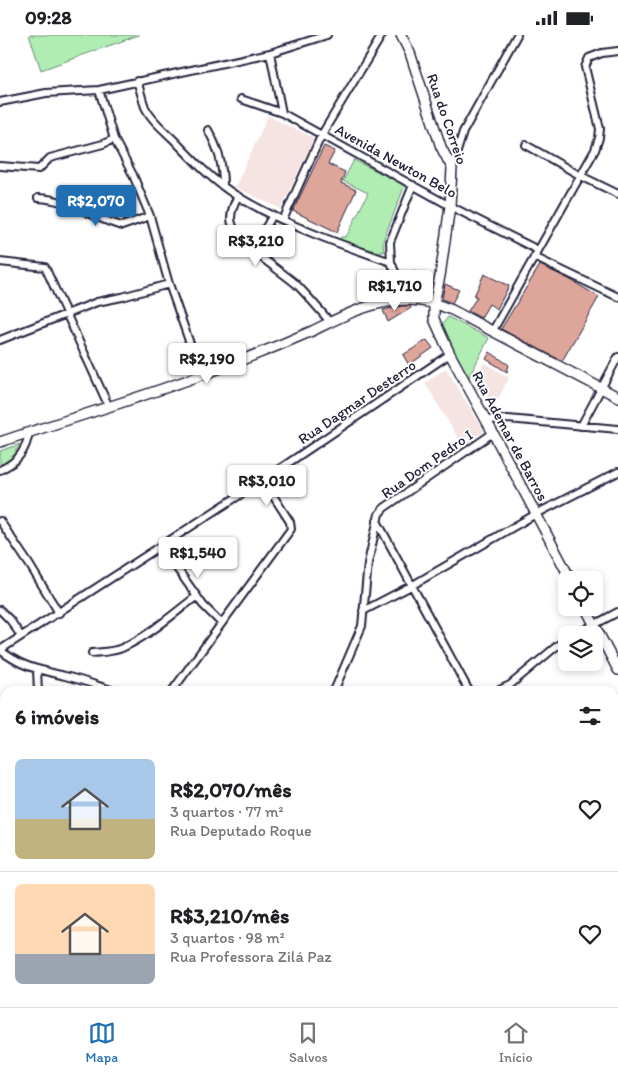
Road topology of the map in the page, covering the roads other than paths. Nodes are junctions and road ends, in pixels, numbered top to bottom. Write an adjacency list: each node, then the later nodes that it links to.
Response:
1 (327, 35): 6 (street)
2 (382, 35): 13 (street)
3 (401, 35): 17 (main road, Rua do Correio)
4 (516, 35): 17 (street)
5 (618, 51): 18 (street)
6 (270, 53): 7 (street); 11 (street)
7 (137, 81): 8 (street); 20 (street)
8 (99, 90): 10 (street); 14 (street)
9 (241, 99): 11 (street, Avenida Newton Belo)
10 (0, 102)
11 (282, 113): 13 (street, Avenida Newton Belo)
12 (208, 130): 20 (street)
13 (322, 134): 19 (street, Avenida Newton Belo); 27 (street)
14 (114, 139): 16 (street); 26 (street)
15 (526, 145): 18 (street)
16 (0, 166)
17 (452, 168): 24 (main road, Rua do Correio)
18 (581, 176): 21 (street); 29 (street)
19 (413, 185): 24 (street, Avenida Newton Belo); 32 (street)
20 (223, 186): 22 (street)
21 (617, 192)
22 (238, 196): 25 (street); 28 (street)
23 (38, 198): 26 (street)
24 (450, 206): 29 (street, Avenida Newton Belo); 36 (main road, Rua do Correio)
25 (273, 215): 27 (street); 28 (street)
26 (150, 216): 33 (street)
27 (283, 220): 32 (street)
28 (253, 249): 38 (street)
29 (538, 250): 30 (street)
30 (534, 257): 34 (street); 39 (street)
31 (0, 262): 37 (street)
32 (391, 262): 35 (street)
33 (169, 284): 37 (street); 43 (street)
34 (618, 297)
35 (406, 299): 36 (main road); 38 (main road)
36 (434, 303): 39 (main road); 41 (main road, Rua Ademar de Barros)
37 (66, 314): 40 (street); 46 (street)
38 (330, 322): 43 (main road)
39 (492, 332): 44 (main road)
40 (0, 339)
41 (450, 355): 47 (main road, Rua Ademar de Barros); 55 (street, Rua Dagmar Desterro)
42 (618, 357): 44 (street)
43 (201, 375): 46 (main road)
44 (601, 388): 45 (main road); 48 (street)
45 (618, 397)
46 (109, 407): 50 (main road)
47 (487, 420): 48 (street); 51 (main road, Rua Ademar de Barros)
48 (581, 426): 49 (street)
49 (618, 429)
50 (29, 433): 52 (main road); 53 (street)
51 (494, 433): 56 (main road, Rua Ademar de Barros); 58 (street, Rua Dom Pedro I)
52 (0, 442)
53 (0, 470)
54 (618, 472): 56 (street)
55 (263, 480): 59 (street, Rua Dagmar Desterro); 68 (street)
56 (536, 514): 60 (main road, Rua Ademar de Barros); 61 (street)
57 (0, 521): 66 (street)
58 (377, 521): 61 (street); 64 (street, Rua Dom Pedro I)
59 (161, 546): 62 (street); 66 (street, Rua Dagmar Desterro)
60 (566, 571)
61 (412, 586): 64 (street); 81 (street)
62 (197, 596): 68 (street); 73 (street)
63 (0, 611): 70 (street)
64 (363, 611): 80 (street, Rua Dom Pedro I)
65 (618, 612): 69 (street)
66 (58, 613): 70 (street, Rua Dagmar Desterro)
67 (590, 616): 69 (main road)
68 (220, 623): 79 (street)
69 (594, 625): 75 (main road)
70 (21, 636): 72 (street, Rua Dagmar Desterro)
71 (558, 645): 76 (street)
72 (0, 650): 74 (street)
73 (92, 653)
74 (38, 670): 77 (street); 78 (street)
75 (618, 670)
76 (510, 685)
77 (38, 686)
78 (98, 686)
79 (176, 686)
80 (336, 686)
81 (466, 686)

